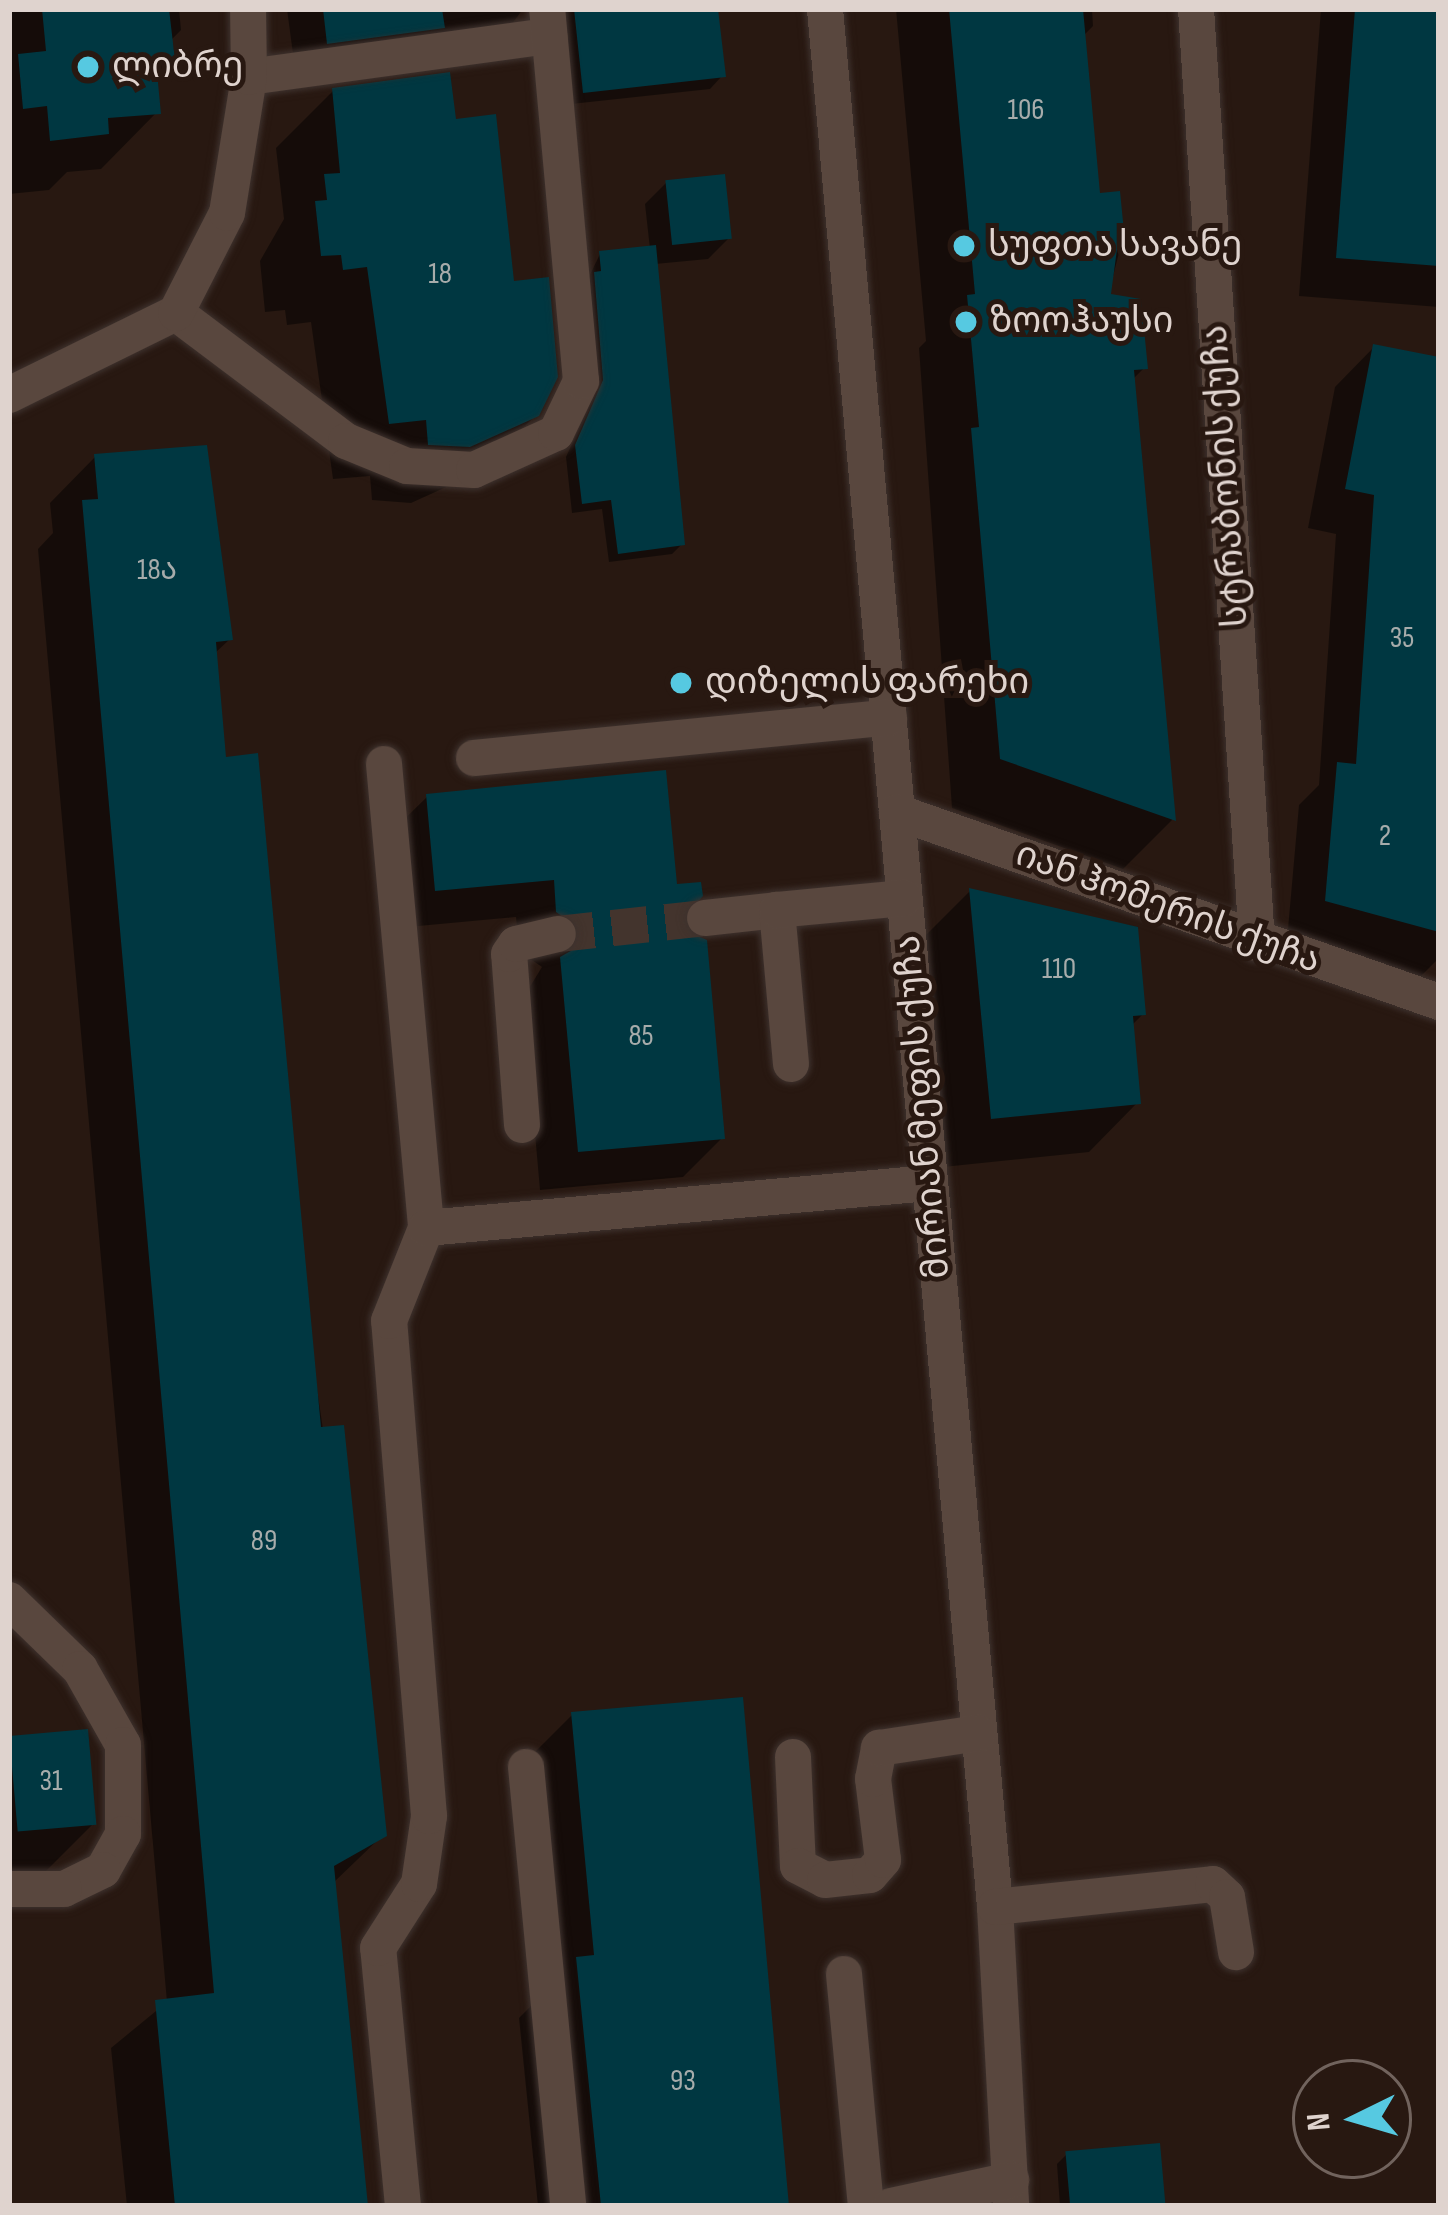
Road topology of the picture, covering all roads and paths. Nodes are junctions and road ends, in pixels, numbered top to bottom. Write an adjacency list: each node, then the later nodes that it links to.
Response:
1 (248, 9): 5 (street)
2 (825, 9): 8 (street, მირიან მეფის ქუჩა)
3 (1196, 9): 16 (street, სტრაბონის ქუჩა)
4 (548, 22): 5 (street); 6 (street)
5 (249, 77): 6 (street)
6 (176, 313): 7 (street)
7 (9, 395)
8 (889, 717): 9 (street); 11 (street, მირიან მეფის ქუჩა)
9 (474, 758)
10 (384, 764): 21 (street)
11 (897, 812): 12 (street, მირიან მეფის ქუჩა); 16 (street, იან ჰომერის ქუჩა)
12 (904, 898): 13 (street); 20 (street, მირიან მეფის ქუჩა)
13 (777, 910): 14 (street); 18 (street)
14 (705, 918)
15 (558, 934): 19 (street)
16 (1257, 943): 17 (street, იან ჰომერის ქუჩა)
17 (1439, 1002)
18 (790, 1064)
19 (522, 1125)
20 (929, 1183): 21 (street); 23 (street, მირიან მეფის ქუჩა)
21 (426, 1228): 31 (street)
22 (9, 1600): 26 (street)
23 (979, 1733): 24 (street); 27 (street, მირიან მეფის ქუჩა)
24 (794, 1757)
25 (526, 1768): 32 (street)
26 (9, 1889)
27 (995, 1907): 28 (street); 30 (street, მირიან მეფის ქუჩა)
28 (1236, 1952)
29 (844, 1974): 33 (street)
30 (1011, 2193): 34 (street)
31 (404, 2206)
32 (568, 2206)
33 (866, 2206)
34 (891, 2206)

